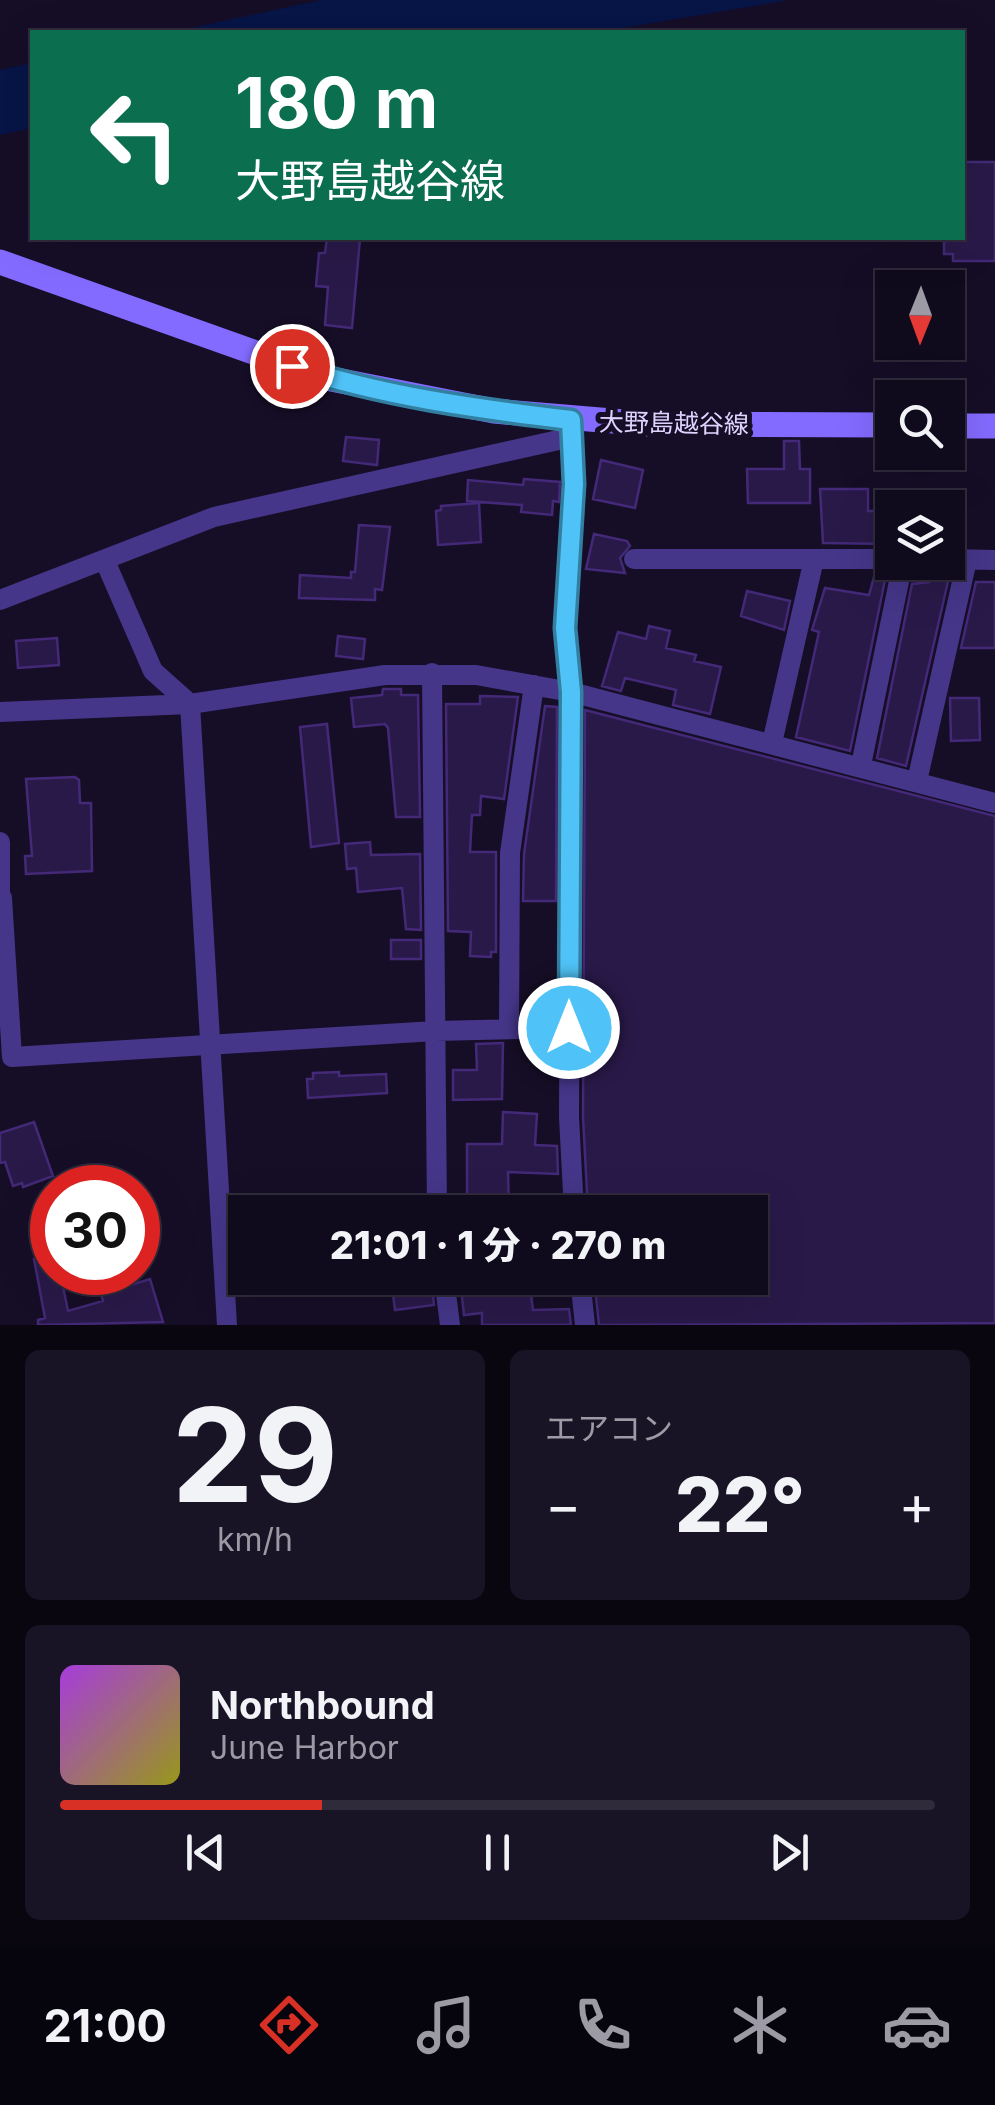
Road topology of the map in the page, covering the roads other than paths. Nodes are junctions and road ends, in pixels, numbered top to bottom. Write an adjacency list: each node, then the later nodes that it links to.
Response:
1 (0, 262): 5 (main road, 大野島越谷線)
2 (875, 426): 5 (main road, 大野島越谷線)
3 (965, 426): 4 (main road)
4 (995, 426)
5 (571, 428): 9 (street); 17 (street)
6 (634, 559): 7 (street)
7 (814, 559): 8 (street); 20 (street)
8 (875, 559)
9 (104, 560): 14 (street); 18 (street)
10 (965, 560): 11 (street)
11 (995, 560)
12 (899, 580): 21 (street)
13 (953, 580): 22 (street)
14 (0, 600)
15 (432, 673): 16 (street); 18 (street); 28 (street)
16 (534, 685): 17 (street); 27 (street)
17 (571, 692): 20 (street); 26 (street)
18 (190, 704): 19 (street); 29 (street)
19 (0, 712)
20 (772, 743): 21 (street)
21 (861, 765): 22 (street)
22 (917, 781): 23 (street)
23 (995, 803)
24 (0, 842): 25 (street)
25 (1, 898): 29 (street)
26 (569, 1028): 27 (street); 31 (street)
27 (510, 1030): 28 (street)
28 (435, 1031): 29 (street); 30 (street)
29 (211, 1044): 34 (street)
30 (438, 1195)
31 (574, 1195)
32 (446, 1295): 35 (street)
33 (582, 1295): 36 (street)
34 (227, 1325)
35 (450, 1325)
36 (585, 1325)

